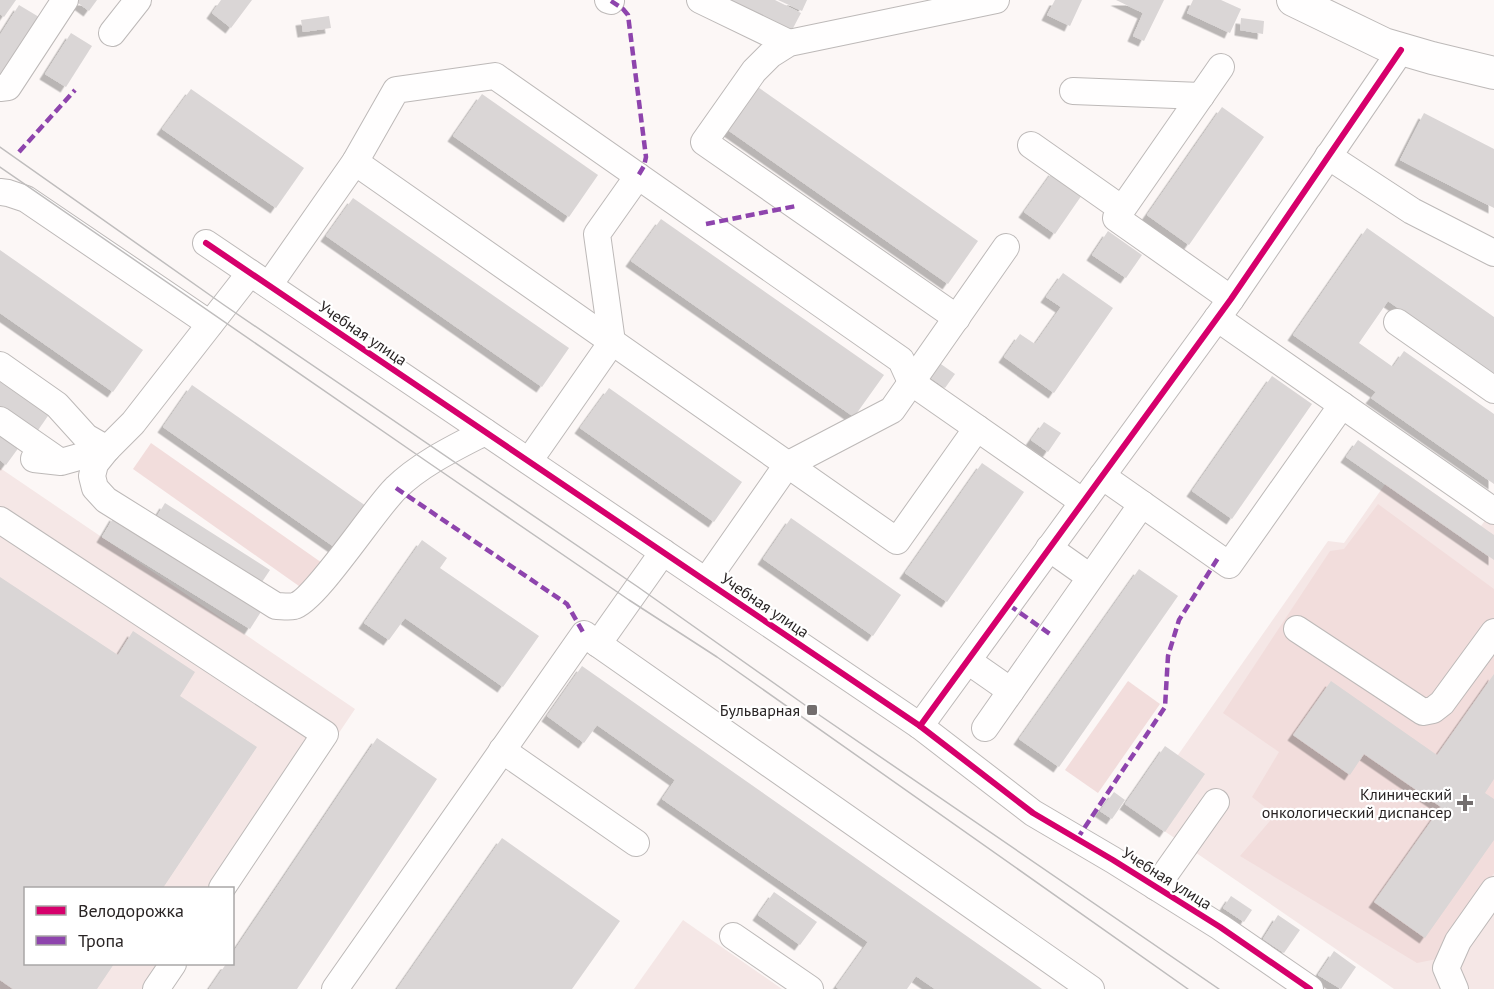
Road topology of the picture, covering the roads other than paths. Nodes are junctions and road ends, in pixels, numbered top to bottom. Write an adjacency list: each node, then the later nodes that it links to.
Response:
1 (66, 0): 12 (street)
2 (138, 0): 7 (street)
3 (700, 0): 8 (street)
4 (987, 0): 8 (street)
5 (1293, 0): 6 (main road)
6 (1332, 8): 9 (main road)
7 (112, 33)
8 (789, 43): 26 (street)
9 (1401, 50): 11 (main road); 16 (street)
10 (1221, 67): 14 (street)
11 (1494, 73)
12 (0, 88)
13 (1073, 91): 14 (street)
14 (1201, 96): 20 (street)
15 (1031, 145): 20 (street)
16 (1328, 156): 23 (street); 25 (street)
17 (355, 162): 18 (street); 24 (street); 29 (street)
18 (638, 176): 29 (street); 31 (street)
19 (0, 192): 28 (street)
20 (1122, 209): 25 (street)
21 (206, 243): 24 (street, Учебная улица)
22 (1006, 247): 26 (street)
23 (1494, 253)
24 (259, 279): 28 (street); 36 (street, Учебная улица)
25 (1224, 308): 33 (street); 42 (street)
26 (957, 318): 31 (street)
27 (1396, 322): 32 (street)
28 (210, 324): 37 (street)
29 (612, 342): 39 (street); 41 (street)
30 (0, 365): 37 (street)
31 (911, 382): 35 (street); 41 (street)
32 (1494, 390)
33 (1342, 405): 44 (street); 45 (street)
34 (0, 420): 40 (street)
35 (976, 428): 41 (street); 43 (street)
36 (485, 432): 37 (street); 39 (street, Учебная улица)
37 (107, 449): 40 (street)
38 (34, 459): 40 (street)
39 (529, 461): 48 (street, Учебная улица)
40 (61, 462)
41 (788, 465): 50 (street)
42 (1102, 477): 43 (street); 44 (street)
43 (1083, 502): 47 (street)
44 (1142, 504): 49 (street)
45 (1494, 511)
46 (0, 520): 61 (street)
47 (1049, 548): 49 (street); 54 (street)
48 (663, 552): 50 (street, Учебная улица); 53 (street)
49 (1090, 577): 55 (street)
50 (706, 581): 56 (street, Учебная улица)
51 (1297, 629): 52 (street)
52 (1494, 632)
53 (597, 644): 58 (street); 69 (street)
54 (968, 661): 55 (street); 56 (street)
55 (1011, 691): 57 (street)
56 (920, 726): 62 (street, Учебная улица)
57 (985, 728)
58 (502, 750): 60 (street); 67 (street)
59 (1216, 802): 62 (street)
60 (636, 843)
61 (223, 887)
62 (1156, 887): 70 (street, Учебная улица)
63 (1494, 890): 71 (street)
64 (734, 936): 68 (street)
65 (172, 965): 66 (street)
66 (156, 989)
67 (335, 989)
68 (810, 989)
69 (1091, 989)
70 (1310, 989)
71 (1455, 989)

